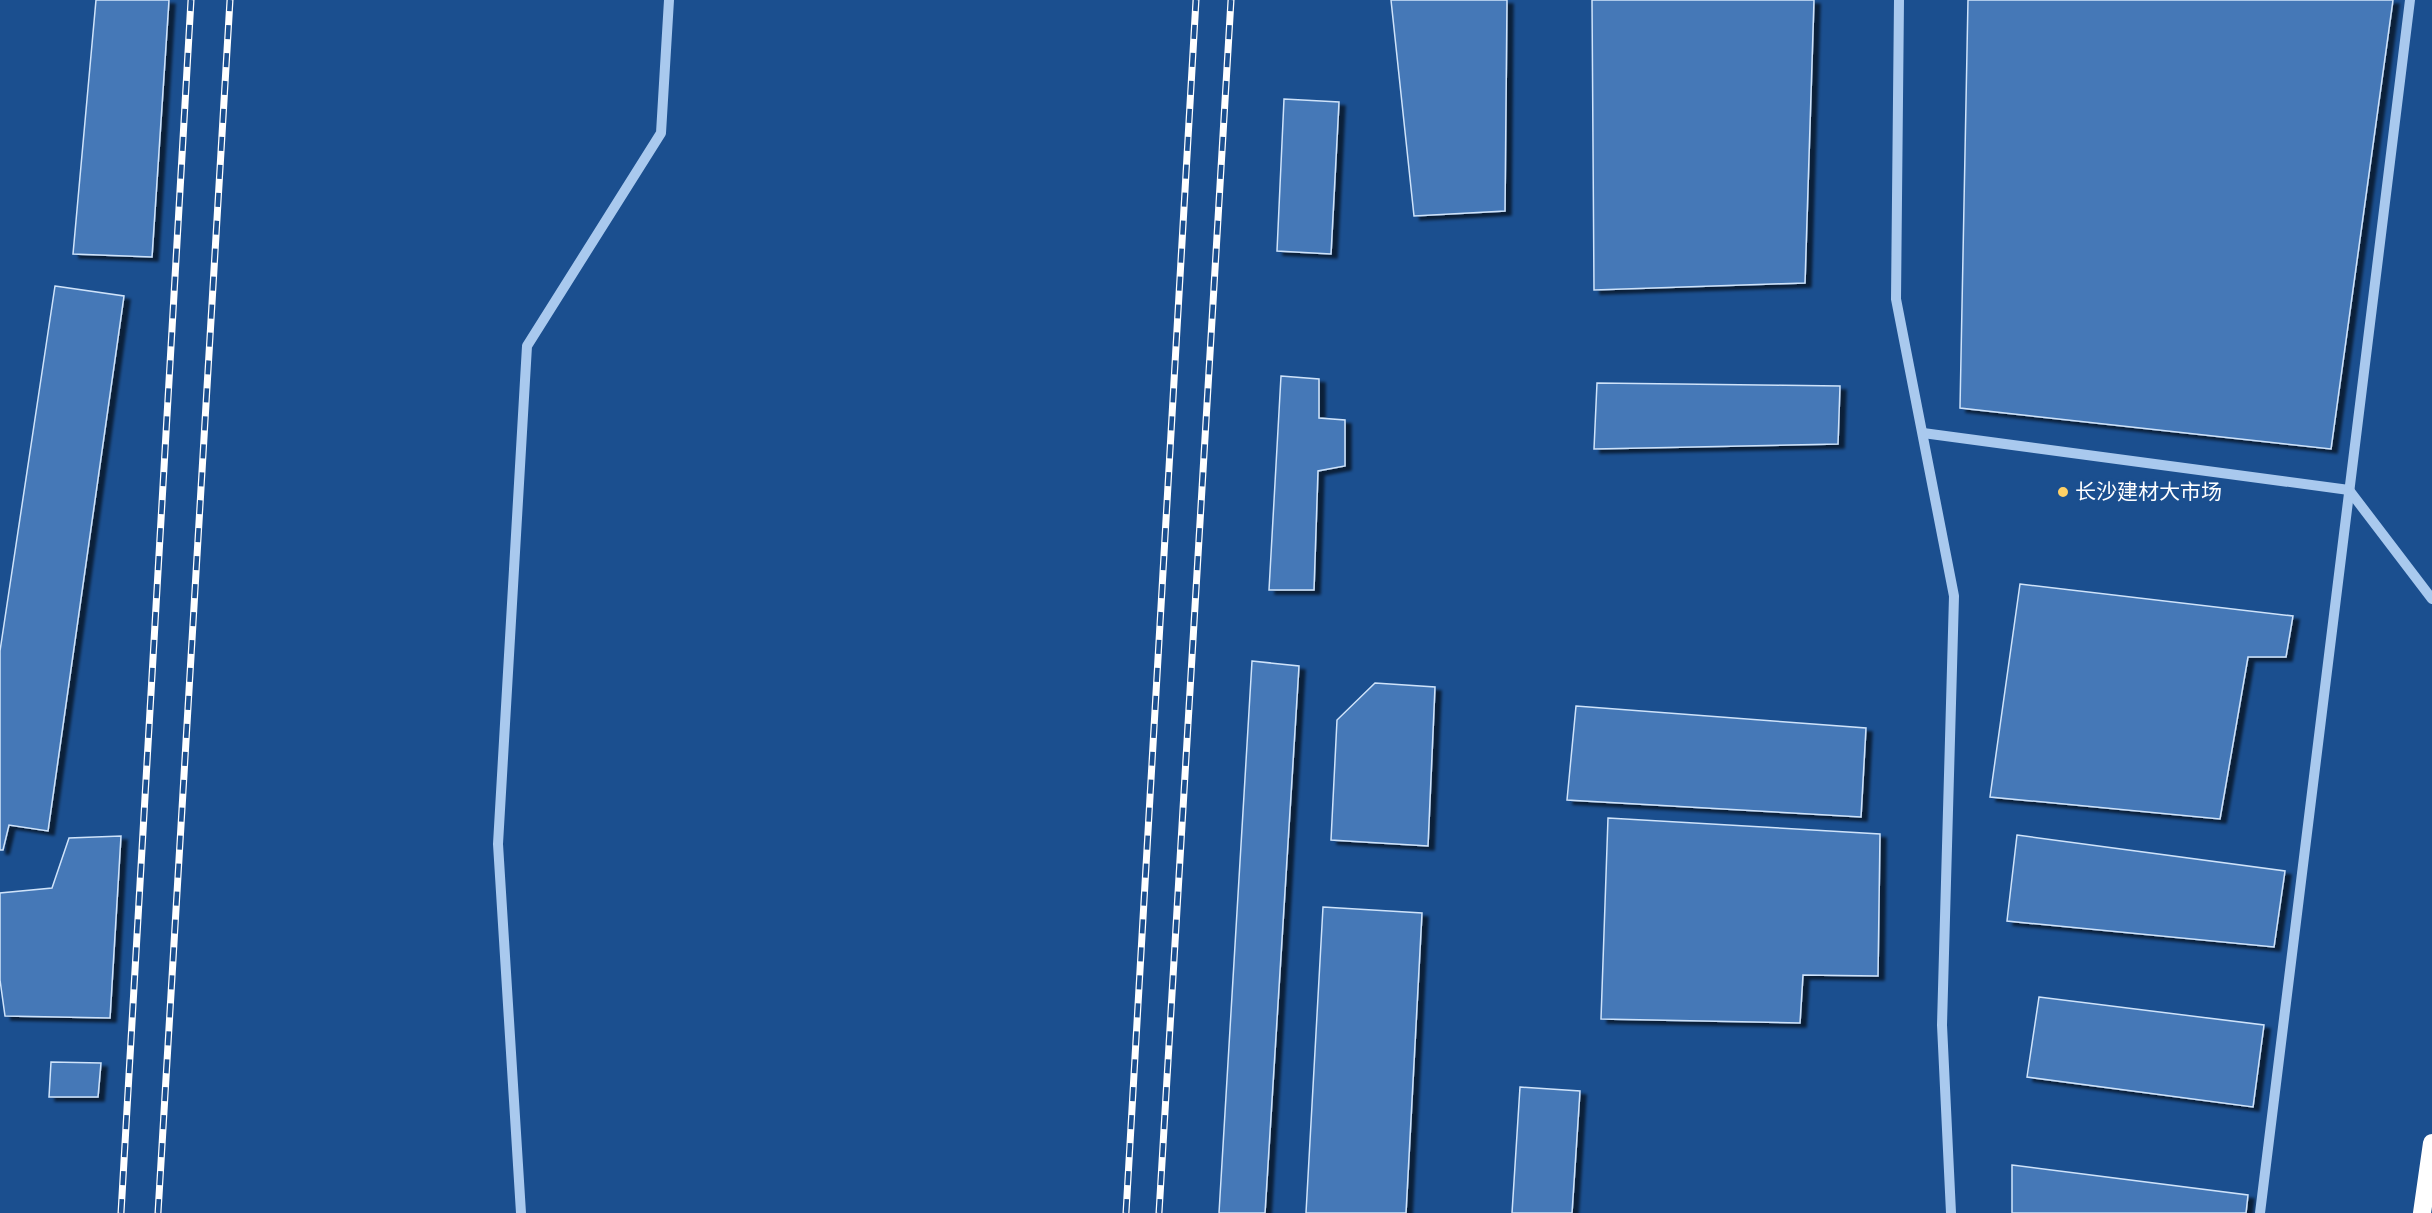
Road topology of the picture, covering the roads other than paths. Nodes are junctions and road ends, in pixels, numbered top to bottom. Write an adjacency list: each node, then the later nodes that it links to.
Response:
1 (669, 0): 8 (street)
2 (1899, 0): 4 (street)
3 (2410, 0): 5 (street)
4 (1923, 433): 5 (street); 9 (street)
5 (2349, 490): 6 (street); 10 (street)
6 (2432, 599)
7 (2432, 1143): 11 (highway)
8 (521, 1213)
9 (1951, 1213)
10 (2260, 1213)
11 (2422, 1213)

